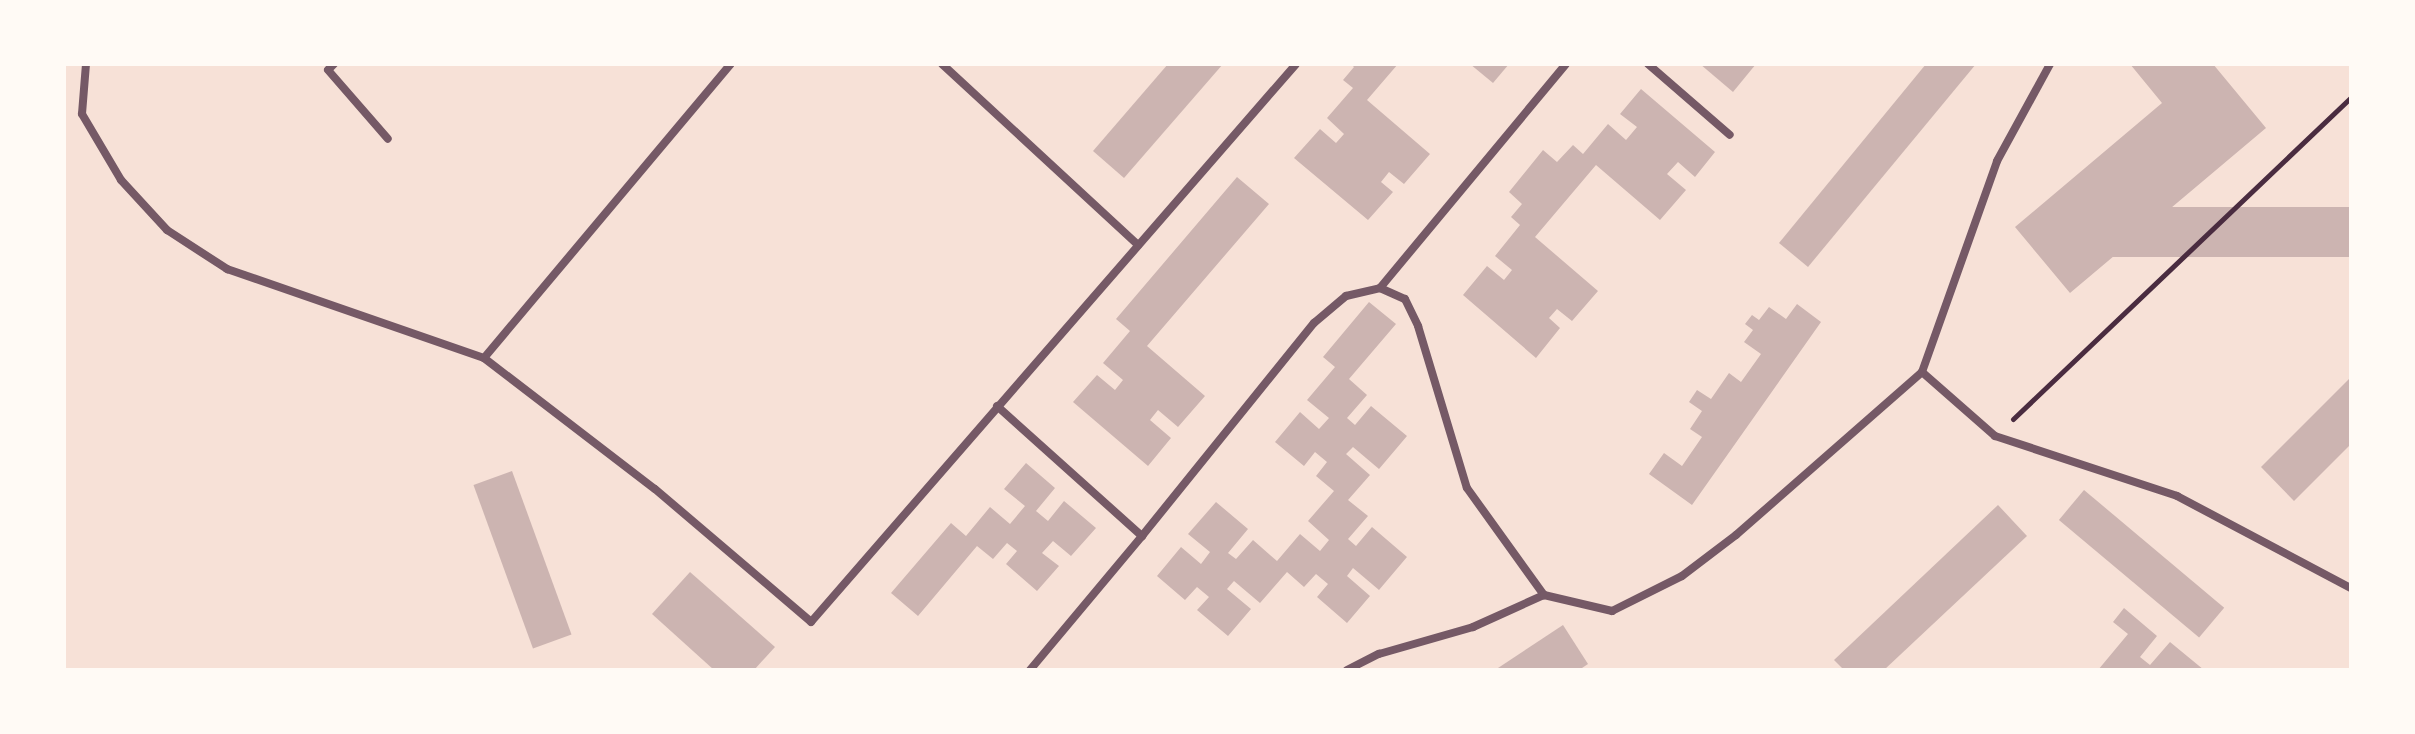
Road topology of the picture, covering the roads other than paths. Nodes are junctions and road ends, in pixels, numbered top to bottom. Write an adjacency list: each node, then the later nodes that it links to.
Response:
1 (86, 64): 13 (street)
2 (334, 64): 10 (street)
3 (731, 64): 13 (street)
4 (942, 64): 11 (street)
5 (1296, 64): 11 (street)
6 (1566, 64): 12 (street)
7 (1648, 64): 9 (street)
8 (2050, 64): 14 (street)
9 (1730, 135)
10 (388, 139)
11 (1138, 245): 15 (street)
12 (1380, 288): 16 (street); 18 (street)
13 (484, 358): 15 (street)
14 (1922, 372): 17 (street); 18 (street)
15 (997, 406): 16 (street)
16 (1142, 536): 19 (street)
17 (2351, 588)
18 (1544, 595): 20 (street)
19 (1030, 670)
20 (1347, 670)

